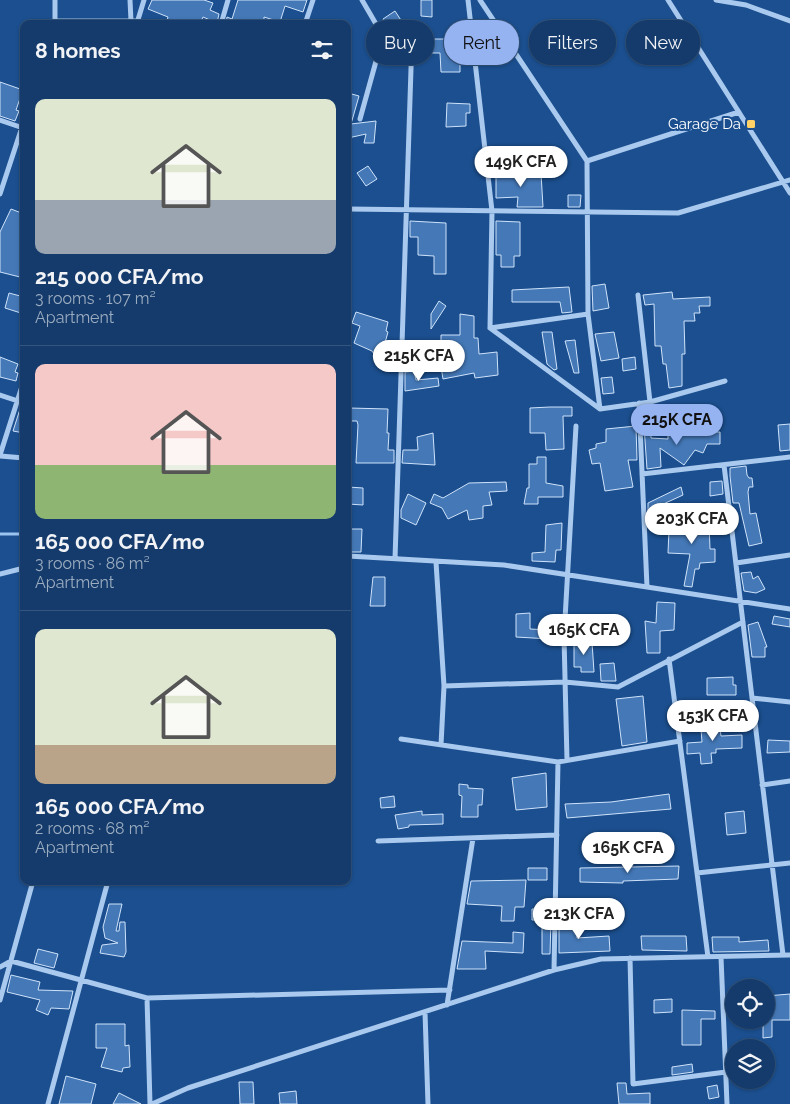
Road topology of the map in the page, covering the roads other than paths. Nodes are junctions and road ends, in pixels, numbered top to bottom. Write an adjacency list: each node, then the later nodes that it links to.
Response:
1 (55, 0): 12 (street)
2 (130, 0): 13 (street)
3 (144, 0): 14 (street)
4 (228, 0): 15 (street)
5 (313, 0): 16 (street)
6 (362, 0): 20 (street)
7 (468, 0): 31 (street)
8 (480, 0): 24 (street)
9 (668, 0): 19 (street)
10 (716, 0): 11 (street)
11 (746, 3): 17 (street)
12 (56, 20)
13 (135, 20)
14 (136, 20)
15 (222, 20)
16 (306, 20)
17 (790, 21)
18 (411, 65): 30 (street)
19 (739, 112): 24 (street); 26 (street)
20 (360, 119)
21 (0, 120): 22 (street)
22 (20, 127)
23 (20, 137): 28 (street)
24 (587, 161): 32 (street)
25 (790, 180): 26 (street)
26 (783, 181): 27 (street); 32 (street)
27 (790, 193)
28 (0, 194)
29 (351, 209): 30 (street)
30 (406, 210): 31 (street); 52 (street)
31 (492, 211): 32 (street); 35 (street)
32 (588, 212): 34 (street)
33 (638, 295): 41 (street)
34 (588, 314): 35 (street); 43 (street)
35 (490, 328): 43 (street)
36 (725, 381): 41 (street)
37 (20, 392): 39 (street)
38 (0, 395): 39 (street)
39 (17, 401): 40 (street); 45 (street)
40 (20, 402)
41 (650, 402): 42 (street)
42 (639, 404): 43 (street); 49 (street)
43 (600, 409)
44 (576, 426): 57 (street)
45 (0, 456): 47 (street)
46 (790, 457): 48 (street)
47 (20, 458)
48 (724, 465): 49 (street); 54 (street)
49 (642, 474): 58 (street)
50 (790, 555): 54 (street)
51 (351, 556): 52 (street)
52 (395, 559): 53 (street)
53 (436, 562): 57 (street); 64 (street)
54 (736, 563): 59 (street)
55 (20, 569): 56 (street)
56 (0, 574)
57 (567, 575): 58 (street); 63 (street)
58 (646, 587): 59 (street)
59 (741, 601): 60 (street); 61 (street)
60 (790, 609)
61 (743, 622): 62 (street); 65 (street)
62 (670, 659): 63 (street); 68 (street)
63 (565, 682): 64 (street); 70 (street)
64 (444, 686): 69 (street)
65 (752, 698): 66 (street); 73 (street)
66 (790, 702)
67 (401, 739): 69 (street)
68 (680, 741): 70 (street); 79 (street)
69 (441, 745): 71 (street)
70 (567, 760): 71 (street)
71 (558, 762): 74 (street)
72 (790, 781): 73 (street)
73 (762, 785): 78 (street)
74 (556, 835): 75 (street); 89 (street)
75 (473, 838): 76 (street); 91 (street)
76 (378, 841)
77 (790, 863): 78 (street)
78 (772, 865): 79 (street); 82 (street)
79 (697, 873): 84 (street)
80 (32, 885): 87 (street)
81 (107, 885): 90 (street)
82 (783, 955): 83 (street); 85 (street)
83 (790, 955)
84 (708, 957): 85 (street); 86 (street)
85 (721, 957): 96 (street)
86 (630, 958): 89 (street); 97 (street)
87 (11, 961): 88 (street); 90 (street); 93 (street)
88 (0, 967)
89 (554, 970): 94 (street)
90 (81, 981): 92 (street); 99 (street)
91 (450, 990): 92 (street); 94 (street)
92 (147, 998): 100 (street)
93 (0, 1000)
94 (447, 1005): 95 (street)
95 (425, 1012): 100 (street); 101 (street)
96 (725, 1049)
97 (725, 1072)
98 (727, 1089): 102 (street)
99 (48, 1104)
100 (151, 1104)
101 (428, 1104)
102 (727, 1104)

